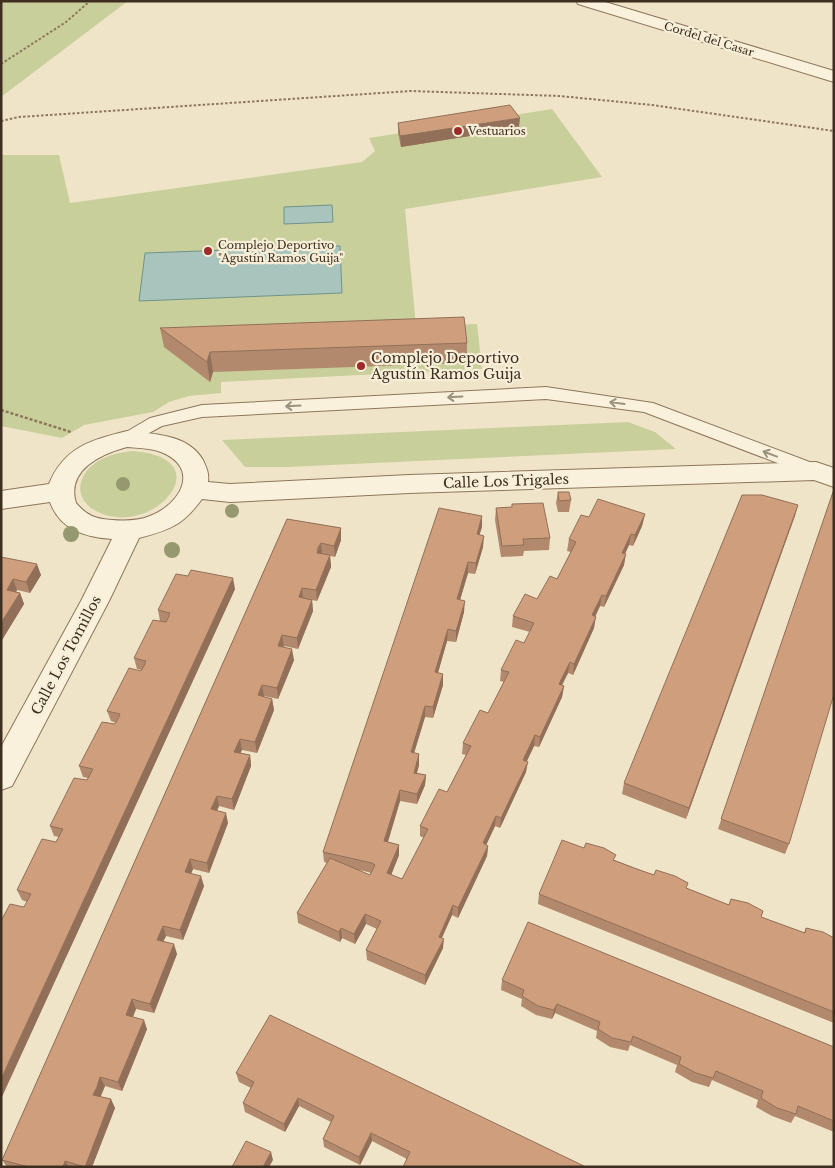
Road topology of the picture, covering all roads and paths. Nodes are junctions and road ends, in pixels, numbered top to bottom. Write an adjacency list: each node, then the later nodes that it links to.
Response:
1 (90, 1): 3 (path)
2 (584, 1): 4 (street, Cordel del Casar)
3 (1, 64)
4 (834, 77)
5 (1, 121): 6 (path)
6 (834, 131)
7 (1, 410): 8 (path)
8 (117, 442): 9 (lane, one-way to 8); 10 (street); 11 (street)
9 (825, 475): 10 (street, Calle Los Trigales)
10 (196, 490): 13 (street)
11 (60, 492): 12 (street); 13 (street)
12 (1, 500)
13 (129, 532): 14 (street, Calle Los Tomillos)
14 (1, 778)

